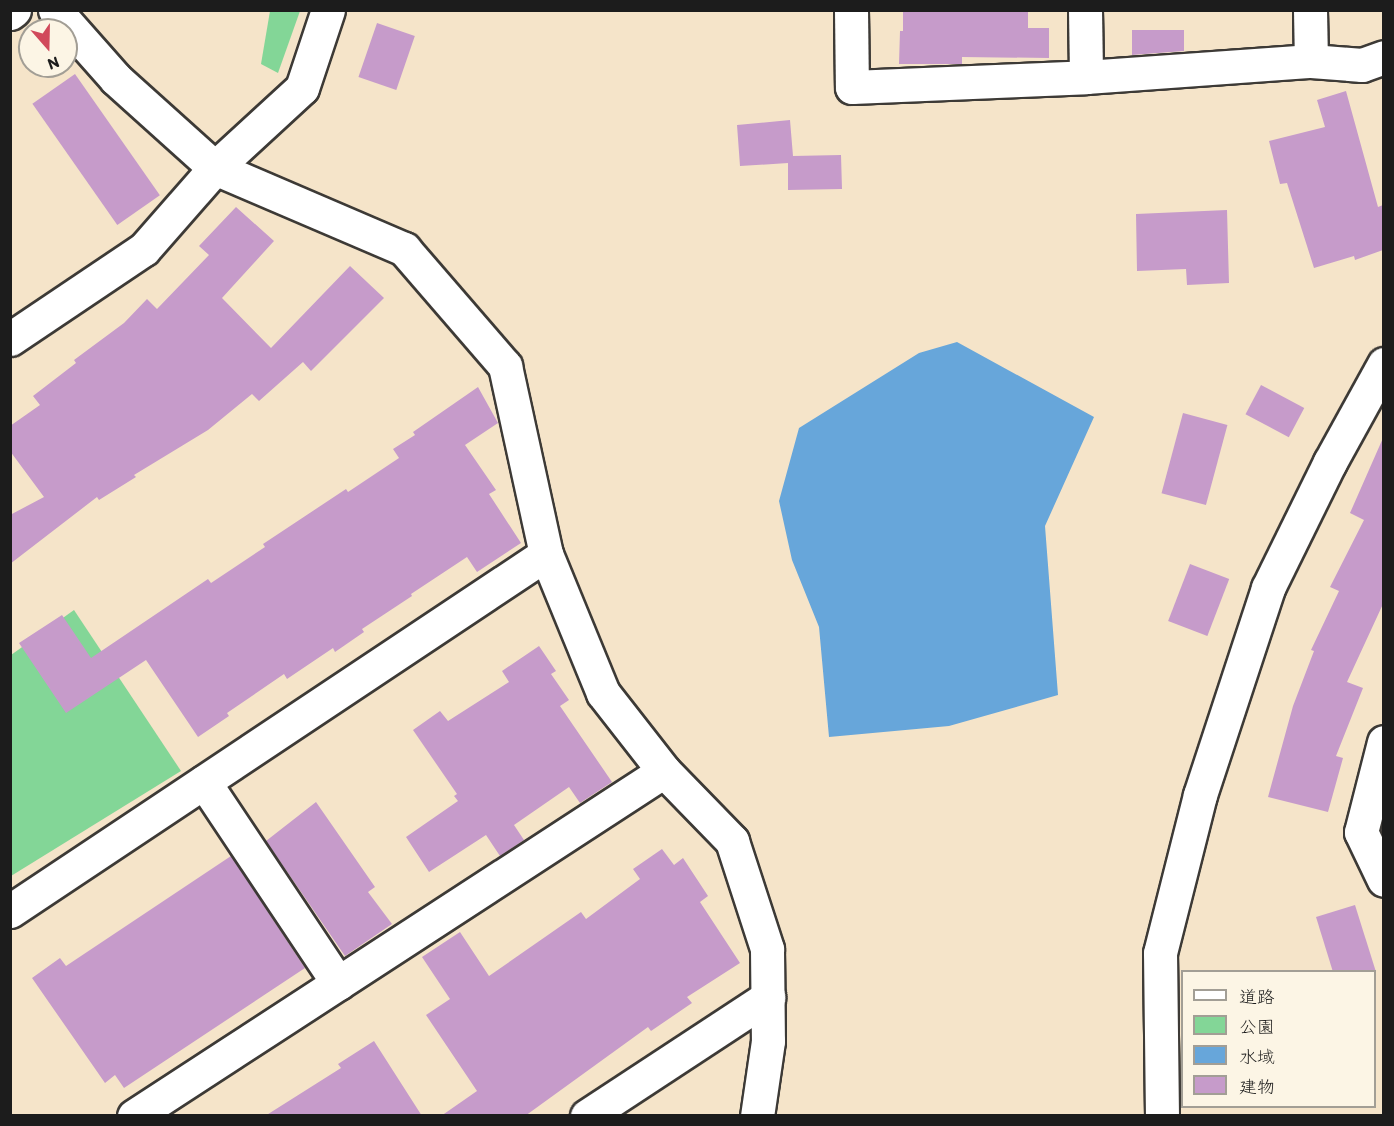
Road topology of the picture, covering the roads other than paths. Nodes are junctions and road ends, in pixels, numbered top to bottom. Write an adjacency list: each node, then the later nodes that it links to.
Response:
1 (55, 10): 9 (street)
2 (327, 10): 9 (street)
3 (851, 10): 8 (street)
4 (1085, 10): 8 (street)
5 (1310, 10): 7 (street)
6 (1383, 57): 7 (street)
7 (1311, 61): 8 (street)
8 (1086, 77)
9 (215, 168): 10 (street); 12 (street)
10 (10, 339)
11 (1383, 363): 23 (street)
12 (546, 554): 14 (street); 15 (street)
13 (1383, 742): 16 (street)
14 (664, 771): 18 (street); 19 (street)
15 (204, 782): 17 (street); 18 (street)
16 (1383, 880)
17 (10, 911)
18 (338, 982): 20 (street)
19 (768, 997): 21 (street); 22 (street)
20 (134, 1116)
21 (587, 1116)
22 (758, 1116)
23 (1162, 1116)

